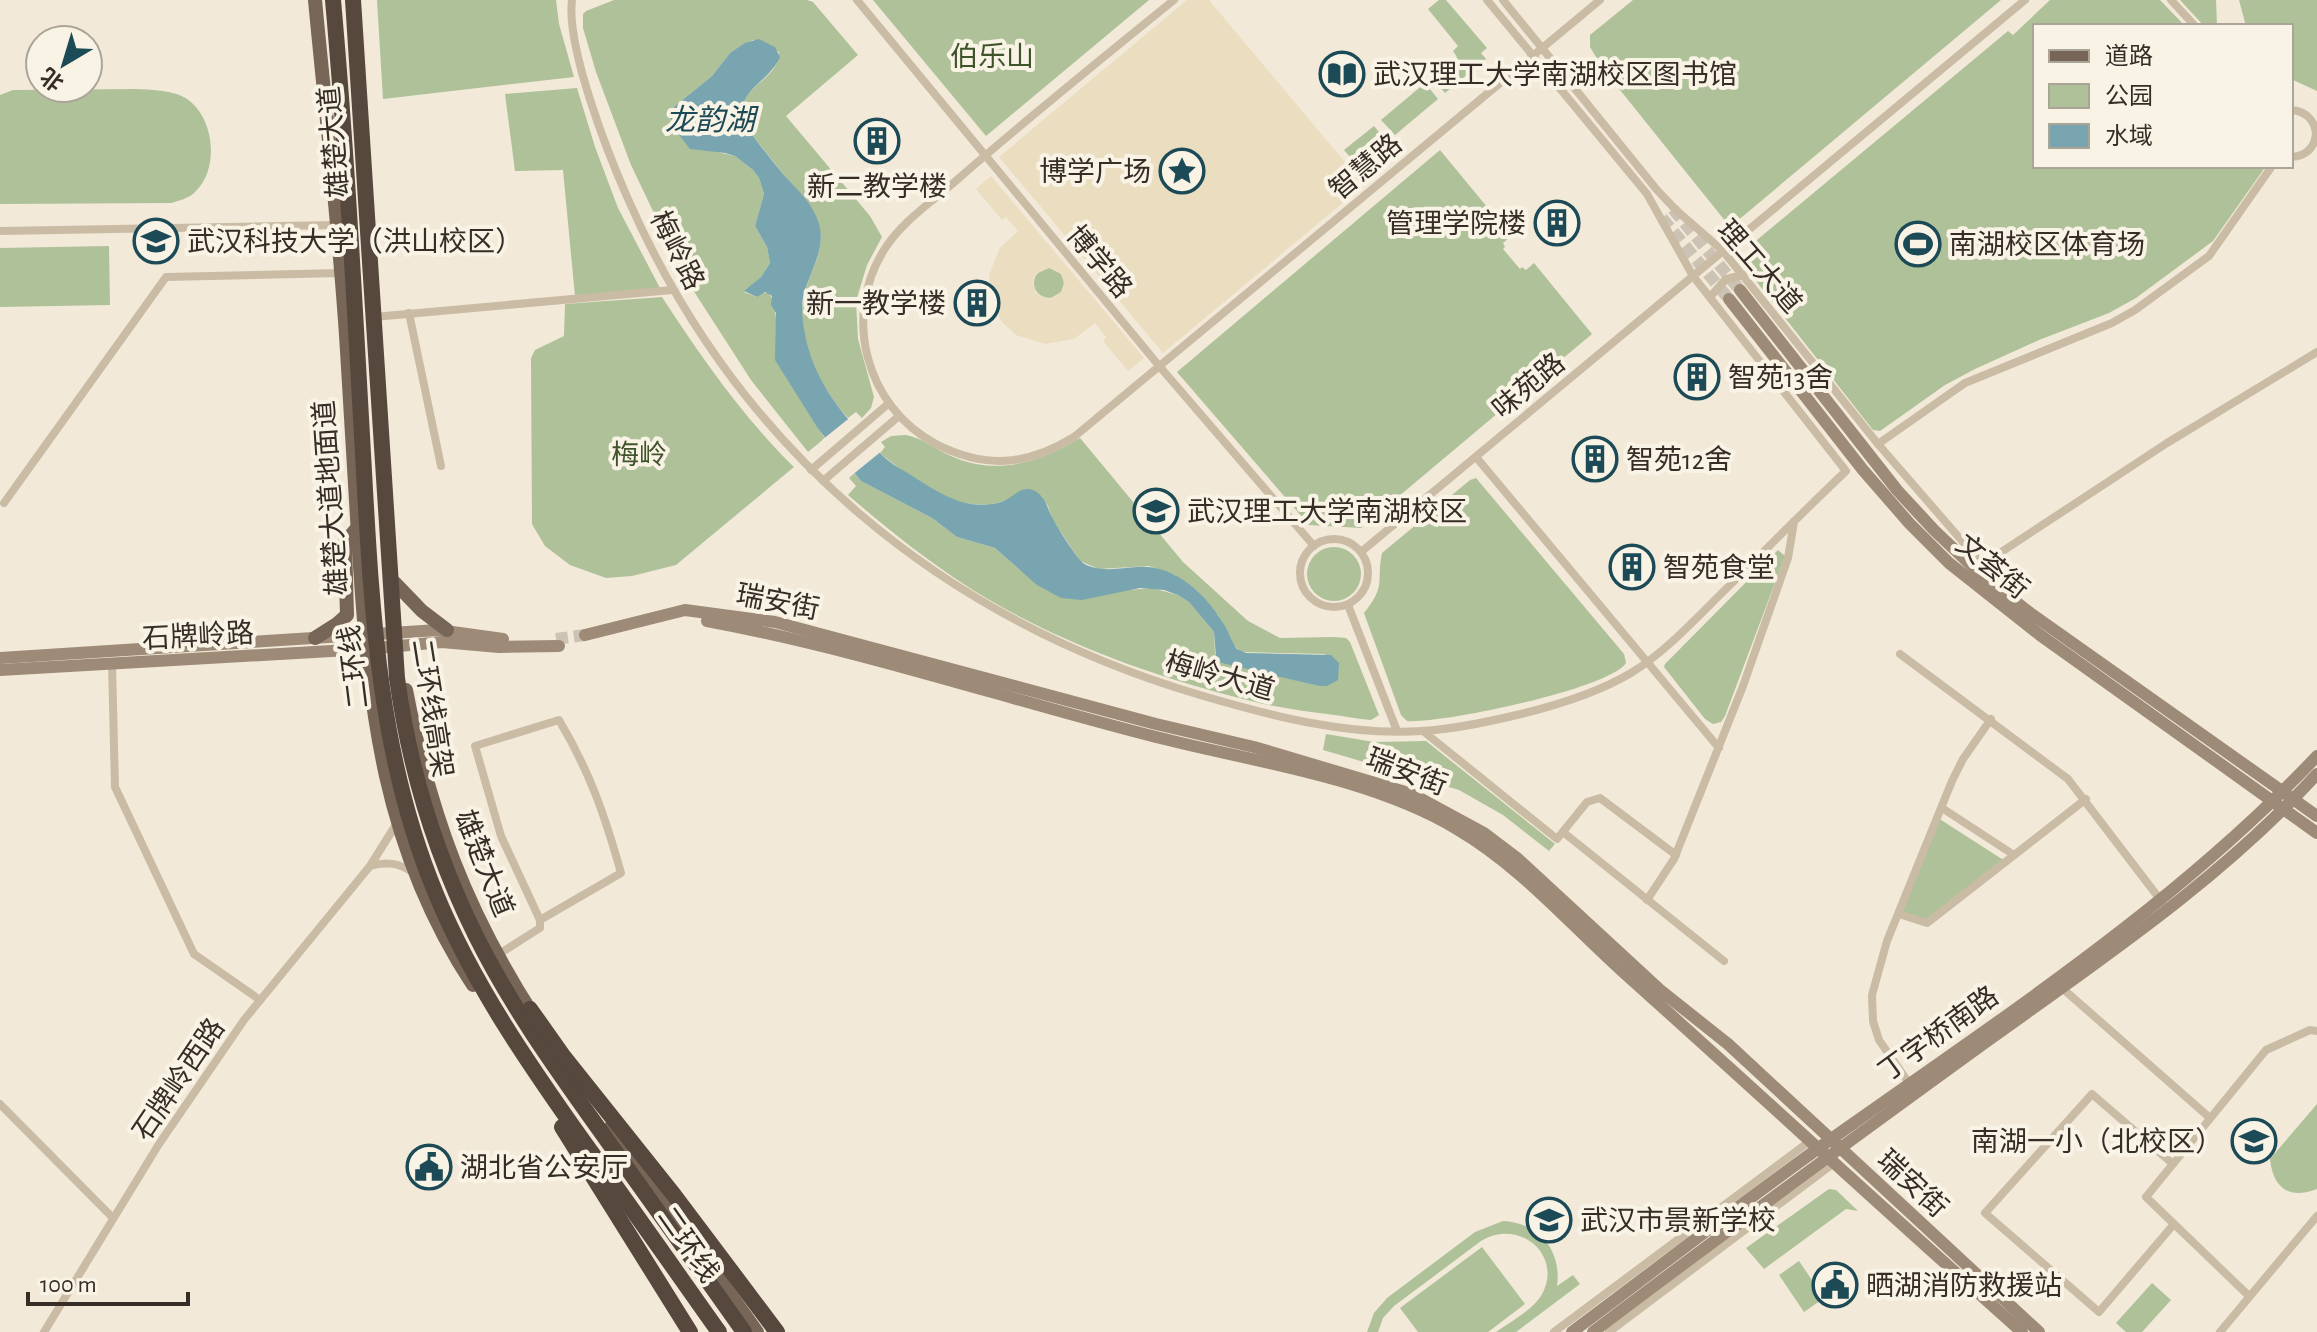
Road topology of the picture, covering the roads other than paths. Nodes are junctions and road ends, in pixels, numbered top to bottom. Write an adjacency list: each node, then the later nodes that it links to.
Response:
1 (315, 0): 20 (main road, 雄楚大道地面道)
2 (333, 0): 86 (highway, 二环线, bridge)
3 (350, 0): 31 (main road, 雄楚大道); 51 (highway, 二环线高架, bridge)
4 (572, 0): 26 (street, 梅岭路)
5 (857, 0): 17 (street, 博学路)
6 (1174, 0): 17 (street)
7 (1487, 0): 14 (street, 理工大道)
8 (1503, 0): 13 (street, 理工大道)
9 (1600, 0): 13 (street, 智慧路)
10 (2025, 0): 22 (street, 味苑路)
11 (2171, 0): 12 (street)
12 (2193, 24)
13 (1543, 47): 14 (street, 智慧路); 22 (street, 理工大道)
14 (1533, 55): 25 (street, 理工大道); 33 (street, 智慧路)
15 (2293, 110): 16 (street)
16 (2314, 152): 18 (street)
17 (984, 156): 33 (street, 博学路); 34 (street)
18 (2293, 157)
19 (2271, 168): 36 (street)
20 (336, 225): 21 (street); 23 (main road, 雄楚大道地面道)
21 (0, 231)
22 (1723, 251): 24 (street, 理工大道); 25 (street, 味苑路)
23 (341, 273): 42 (street); 44 (main road, 雄楚大道地面道)
24 (1743, 275): 28 (street); 36 (street, 理工大道)
25 (1693, 276): 28 (street, 理工大道); 37 (street, 味苑路)
26 (672, 290): 30 (street); 39 (street, 梅岭路)
27 (1740, 290): 47 (main road, 文荟街)
28 (1710, 297): 40 (street, 理工大道)
29 (1729, 299): 67 (main road, 文荟街)
30 (409, 313): 31 (street); 38 (street)
31 (372, 317): 48 (main road, 雄楚大道)
32 (2317, 352): 47 (street)
33 (1160, 367): 35 (street); 45 (street, 博学路)
34 (888, 404): 35 (street); 39 (street)
35 (899, 416): 41 (street)
36 (1878, 444): 47 (street, 理工大道)
37 (1476, 457): 46 (street, 味苑路); 56 (street)
38 (441, 466)
39 (811, 470): 41 (street, 梅岭路)
40 (1846, 471): 43 (street, 梅岭大道)
41 (823, 481): 60 (street, 梅岭大道)
42 (4, 503)
43 (1794, 521): 56 (street, 梅岭大道); 62 (street)
44 (358, 527): 52 (main road); 53 (main road, 雄楚大道地面道)
45 (1314, 546): 46 (street); 49 (street)
46 (1361, 552): 49 (street)
47 (1978, 567): 65 (main road, 文荟街)
48 (395, 583): 50 (main road); 51 (main road, 雄楚大道)
49 (1348, 605): 60 (street)
50 (447, 630): 51 (main road); 51 (main road)
51 (396, 633): 53 (main road, 石牌岭路); 81 (main road, 雄楚大道); 104 (highway, 二环线高架, bridge); 106 (highway, bridge)
52 (315, 638): 53 (main road, 石牌岭路); 55 (main road, 石牌岭路)
53 (365, 642): 57 (main road, 石牌岭路); 70 (main road, 雄楚大道地面道)
54 (1900, 654): 59 (street)
55 (0, 658)
56 (1648, 662): 61 (street, 梅岭大道); 62 (street)
57 (112, 664): 58 (main road, 石牌岭路); 84 (street)
58 (0, 670)
59 (1991, 719): 66 (street); 68 (street)
60 (1397, 731): 61 (street, 梅岭大道)
61 (1423, 731): 71 (street)
62 (1719, 748): 73 (street)
63 (2317, 756): 65 (main road, 丁字桥南路)
64 (2317, 774): 65 (main road, 丁字桥南路)
65 (2288, 796): 67 (main road, 丁字桥南路); 69 (main road, 文荟街)
66 (2086, 799): 74 (street); 78 (street)
67 (2278, 806): 72 (main road, 文荟街); 78 (main road, 丁字桥南路)
68 (1942, 808): 74 (street); 79 (street)
69 (2317, 816)
70 (398, 822): 75 (street, 石牌岭西路); 76 (main road, 雄楚大道地面道)
71 (1563, 832): 73 (street); 77 (street)
72 (2317, 833)
73 (1676, 855): 77 (street)
74 (2014, 855): 79 (street)
75 (370, 866): 76 (street); 84 (street, 石牌岭西路)
76 (414, 873): 102 (main road, 雄楚大道地面道)
77 (1647, 900): 82 (street)
78 (2163, 904): 83 (main road, 丁字桥南路); 87 (main road, 丁字桥南路)
79 (1899, 914): 87 (street)
80 (540, 920): 80 (street); 81 (street)
81 (496, 956): 105 (main road, 雄楚大道)
82 (1724, 961)
83 (2062, 988): 87 (main road, 丁字桥南路); 89 (street)
84 (260, 1000): 96 (street, 石牌岭西路)
85 (2317, 1031): 89 (street)
86 (537, 1075): 101 (highway, bridge); 103 (highway, 二环线, bridge)
87 (1913, 1088): 90 (main road, 丁字桥南路); 92 (main road, 丁字桥南路)
88 (0, 1104): 96 (street)
89 (2210, 1118): 94 (street)
90 (1830, 1140): 91 (main road, 丁字桥南路); 91 (main road, 瑞安街); 92 (main road, 瑞安街)
91 (1814, 1145): 93 (main road, 瑞安街); 98 (main road, 丁字桥南路); 107 (street)
92 (1840, 1149): 93 (main road, 丁字桥南路); 112 (main road, 瑞安街)
93 (1831, 1160): 98 (main road, 丁字桥南路); 110 (street); 111 (main road, 瑞安街)
94 (2173, 1164): 97 (street); 97 (street)
95 (2317, 1216): 99 (street)
96 (113, 1218): 100 (street, 石牌岭西路)
97 (2174, 1224): 99 (street)
98 (1719, 1229): 108 (main road, 丁字桥南路); 109 (main road, 丁字桥南路)
99 (2249, 1296): 113 (street)
100 (44, 1332)
101 (690, 1332)
102 (710, 1332)
103 (719, 1332)
104 (744, 1332)
105 (757, 1332)
106 (777, 1332)
107 (1554, 1332)
108 (1572, 1332)
109 (1593, 1332)
110 (1609, 1332)
111 (2022, 1332)
112 (2039, 1332)
113 (2220, 1332)

